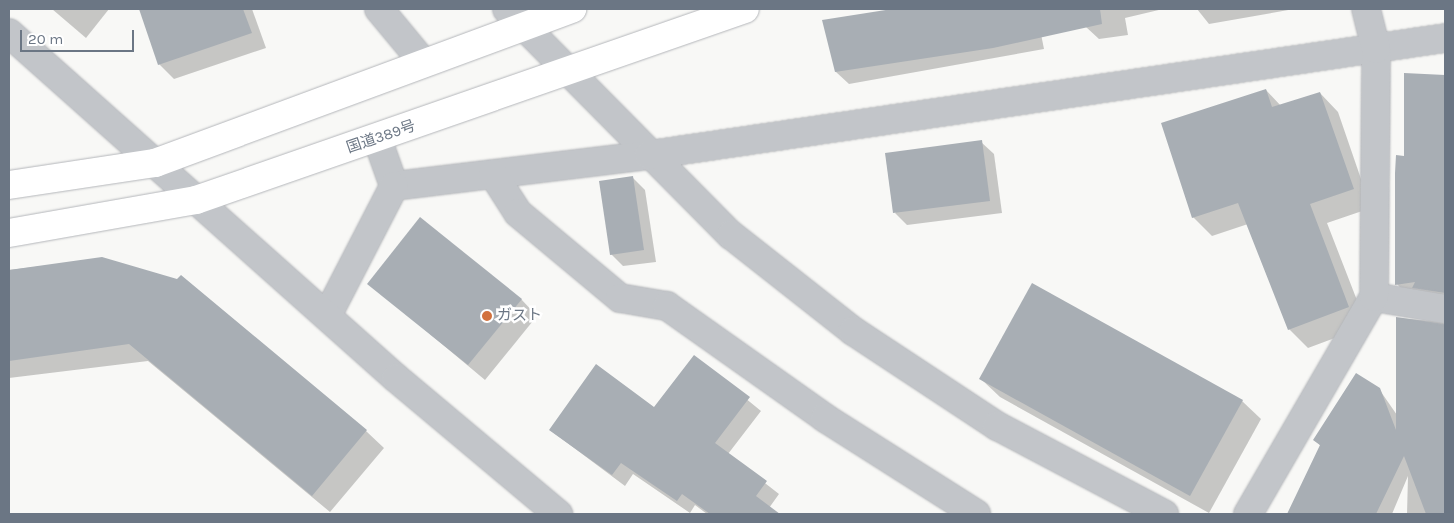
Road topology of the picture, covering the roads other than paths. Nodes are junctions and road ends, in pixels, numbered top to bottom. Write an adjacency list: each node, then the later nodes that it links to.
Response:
1 (379, 9): 9 (street)
2 (572, 9): 5 (highway)
3 (745, 9): 10 (highway, 国道389号)
4 (1366, 9): 8 (street)
5 (514, 18): 9 (highway); 10 (street)
6 (9, 32): 13 (street)
7 (1445, 38): 8 (street)
8 (1376, 48): 12 (street); 19 (street)
9 (423, 62): 13 (highway)
10 (567, 73): 11 (highway, 国道389号); 12 (street)
11 (377, 138): 16 (street); 17 (highway, 国道389号)
12 (649, 155): 14 (street); 24 (street)
13 (155, 163): 15 (highway); 17 (street)
14 (493, 174): 16 (street); 23 (street)
15 (9, 185)
16 (394, 186): 21 (street)
17 (196, 200): 18 (highway, 国道389号); 21 (street)
18 (9, 233)
19 (1374, 297): 20 (street); 25 (street)
20 (1445, 310)
21 (327, 316): 22 (street)
22 (558, 514)
23 (976, 514)
24 (1164, 514)
25 (1248, 514)

